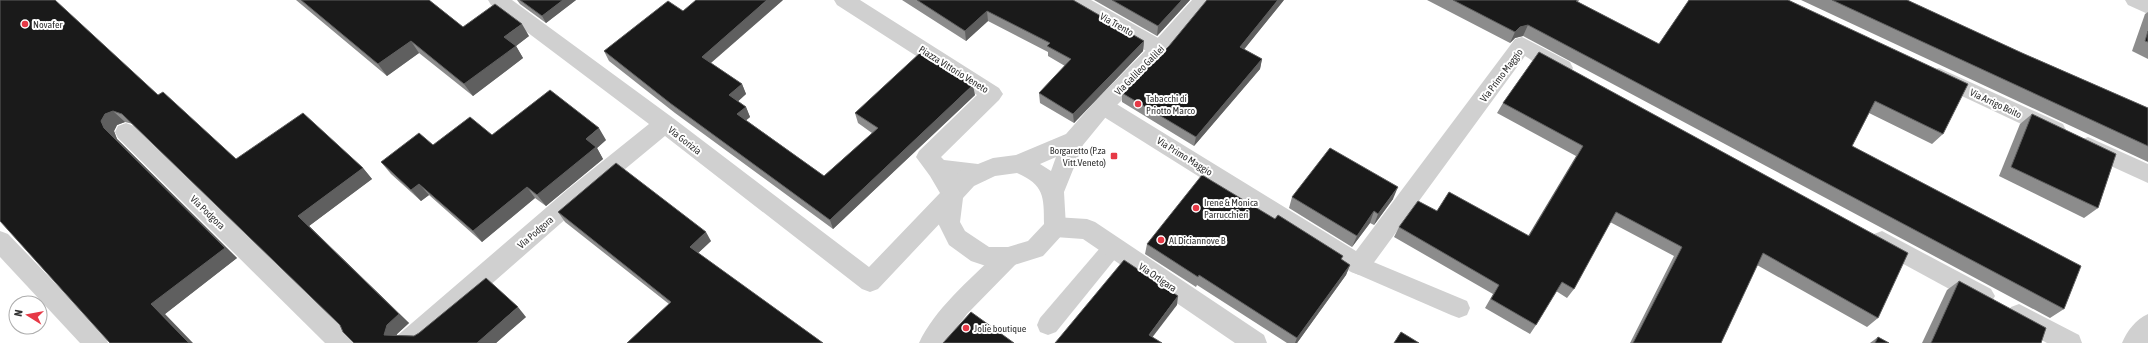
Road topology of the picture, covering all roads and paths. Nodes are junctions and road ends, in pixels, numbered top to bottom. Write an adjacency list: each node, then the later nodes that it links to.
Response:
1 (498, 0): 11 (street, Via Gorizia)
2 (844, 0): 15 (street, Piazza Vittorio Veneto)
3 (1074, 0): 7 (street, Via Trento)
4 (1204, 0): 7 (street, Via Galileo Galilei)
5 (2135, 0): 6 (street)
6 (2148, 6)
7 (1160, 48): 10 (street, Via Galileo Galilei)
8 (1920, 67): 17 (street, Via Arrigo Boito)
9 (1578, 76): 25 (street, Via Primo Maggio)
10 (1103, 106): 13 (street, Via Galileo Galilei); 25 (street, Via Primo Maggio)
11 (664, 124): 19 (street, Via Gorizia); 31 (street, Via Podgora)
12 (126, 132): 30 (street, Via Podgora)
13 (1074, 140): 14 (street, Via Galileo Galilei); 18 (street, Via Galileo Galilei)
14 (1018, 164): 16 (street); 18 (street)
15 (938, 169): 16 (street); 19 (street, Piazza Vittorio Veneto)
16 (978, 173): 19 (street)
17 (2148, 174)
18 (1054, 190): 20 (street)
19 (952, 195): 24 (street)
20 (1055, 227): 23 (street, Via Ortigara); 24 (street)
21 (1866, 232): 34 (street)
22 (0, 241): 29 (street)
23 (1113, 247): 27 (lane); 33 (street, Via Ortigara)
24 (1008, 257): 32 (street)
25 (1360, 266): 26 (lane)
26 (1459, 308)
27 (1048, 325)
28 (2148, 325): 35 (street)
29 (96, 343)
30 (341, 343)
31 (407, 343)
32 (931, 343)
33 (1255, 343)
34 (2070, 343)
35 (2134, 343)

